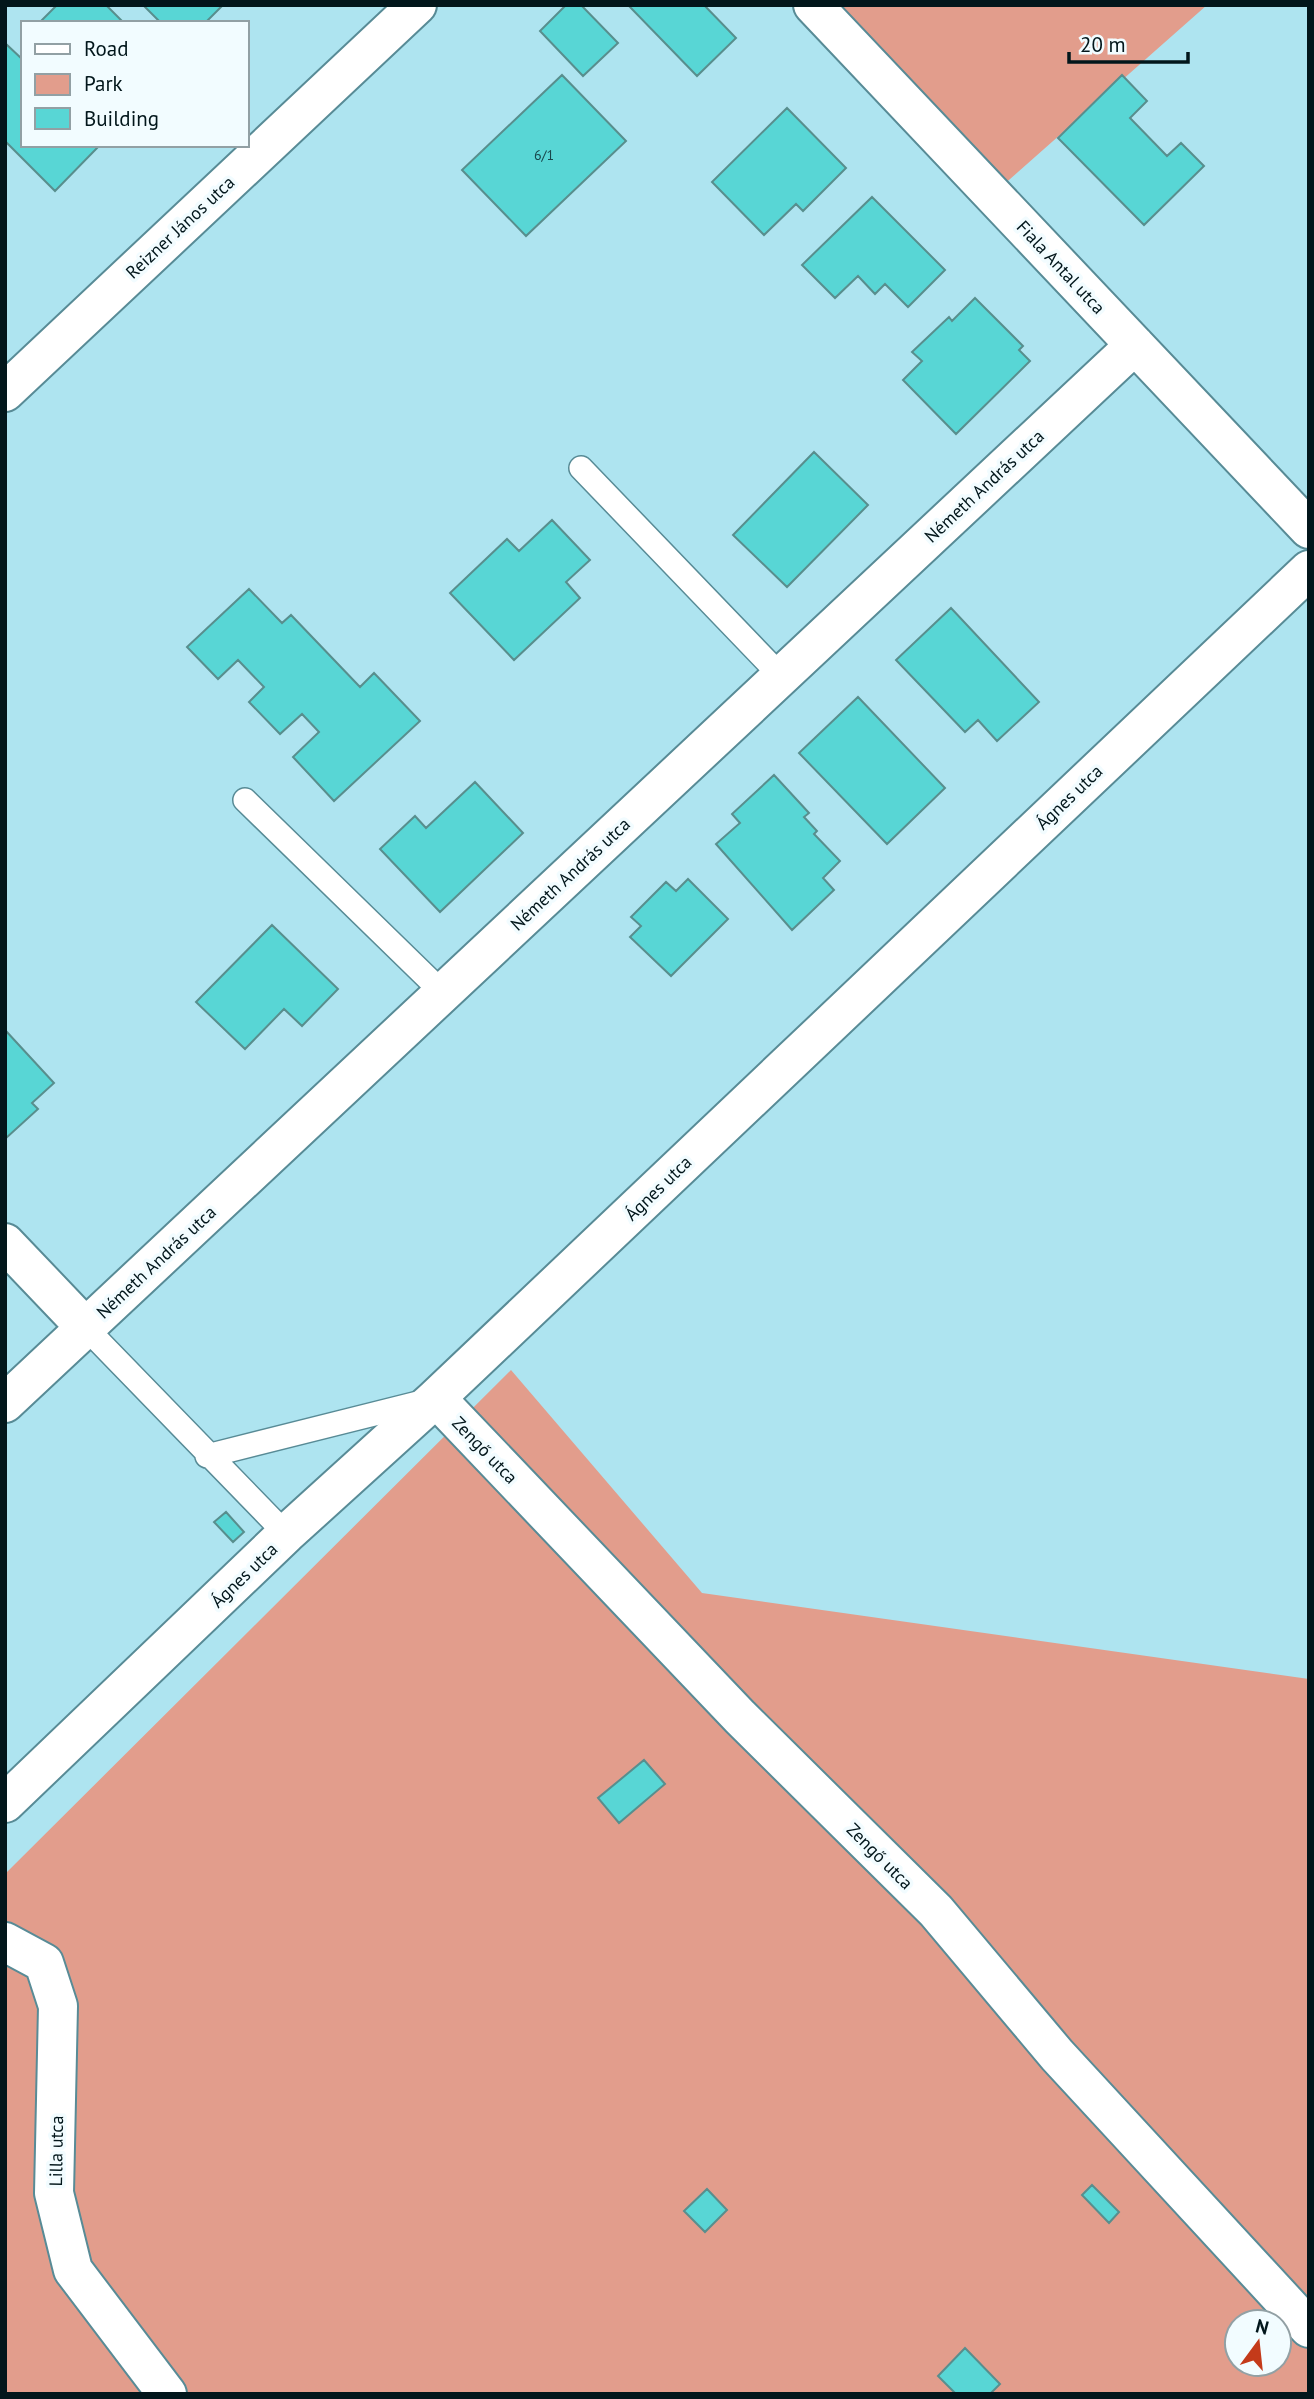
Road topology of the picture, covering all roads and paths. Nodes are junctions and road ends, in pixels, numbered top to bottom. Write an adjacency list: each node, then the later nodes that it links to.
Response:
1 (417, 5): 4 (street, Reizner János utca)
2 (813, 5): 3 (street, Fiala Antal utca)
3 (1135, 345): 6 (street, Fiala Antal utca); 8 (street, Németh András utca)
4 (5, 392)
5 (580, 468): 8 (lane)
6 (1309, 529)
7 (1309, 570): 13 (street, Ágnes utca)
8 (781, 676): 10 (street, Németh András utca)
9 (245, 800): 10 (lane)
10 (443, 993): 12 (street, Németh András utca)
11 (5, 1243): 12 (street)
12 (86, 1328): 14 (street, Németh András utca); 15 (lane)
13 (436, 1398): 15 (lane); 16 (street, Ágnes utca); 19 (street, Zengő utca)
14 (5, 1403)
15 (207, 1456): 16 (lane)
16 (286, 1534): 17 (street, Ágnes utca)
17 (5, 1803)
18 (5, 1942): 20 (street, Lilla utca)
19 (1309, 2328)
20 (167, 2394)

